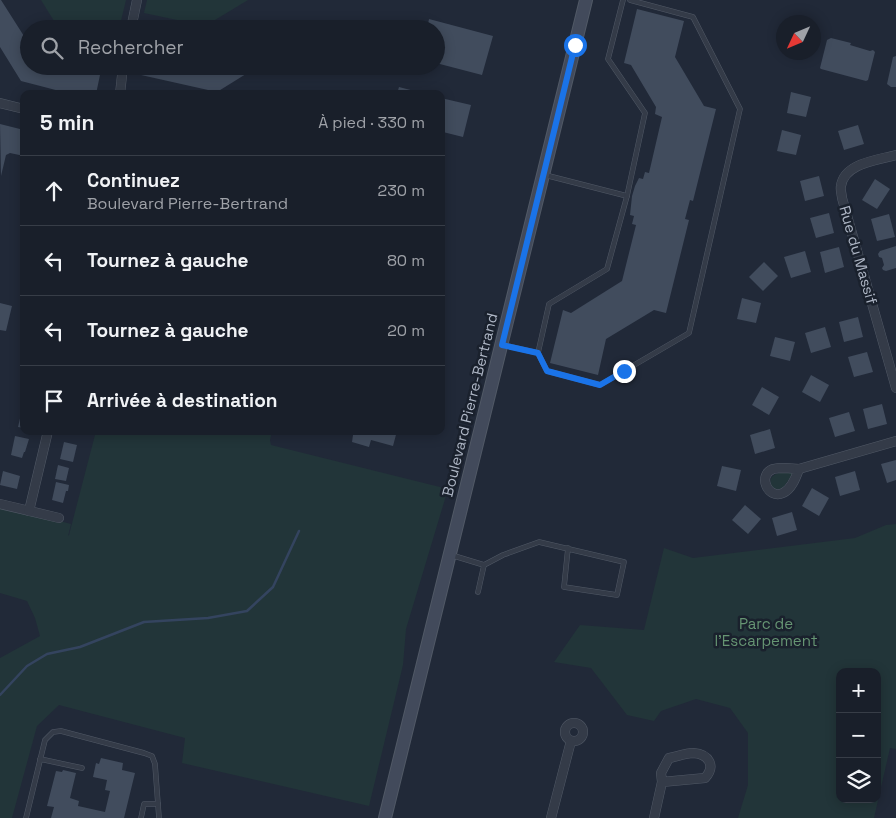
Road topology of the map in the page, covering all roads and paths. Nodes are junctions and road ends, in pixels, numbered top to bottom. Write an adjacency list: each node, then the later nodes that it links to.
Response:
1 (137, 0): 5 (street)
2 (586, 0): 11 (main road, Boulevard Pierre-Bertrand)
3 (622, 0): 12 (lane)
4 (630, 0): 14 (lane)
5 (133, 20)
6 (122, 75): 7 (street)
7 (120, 90)
8 (0, 102): 9 (street)
9 (20, 108)
10 (896, 155): 15 (street, Rue du Massif)
11 (543, 175): 12 (lane); 13 (main road, Boulevard Pierre-Bertrand)
12 (627, 196): 14 (lane)
13 (502, 345): 14 (lane); 23 (main road, Boulevard Pierre-Bertrand)
14 (538, 353)
15 (896, 388)
16 (47, 435): 20 (street)
17 (896, 441): 18 (street)
18 (799, 469)
19 (0, 504): 20 (street)
20 (29, 511): 21 (street)
21 (59, 518)
22 (568, 548): 22 (lane); 24 (lane)
23 (450, 554): 24 (lane); 34 (main road, Boulevard Pierre-Bertrand)
24 (484, 565): 25 (lane)
25 (478, 592)
26 (571, 740): 35 (street)
27 (40, 758): 28 (lane); 30 (lane); 31 (lane)
28 (82, 768)
29 (662, 782): 29 (street); 36 (street)
30 (158, 804): 32 (lane); 33 (lane)
31 (26, 818)
32 (140, 818)
33 (160, 818)
34 (385, 818)
35 (551, 818)
36 (654, 818)

